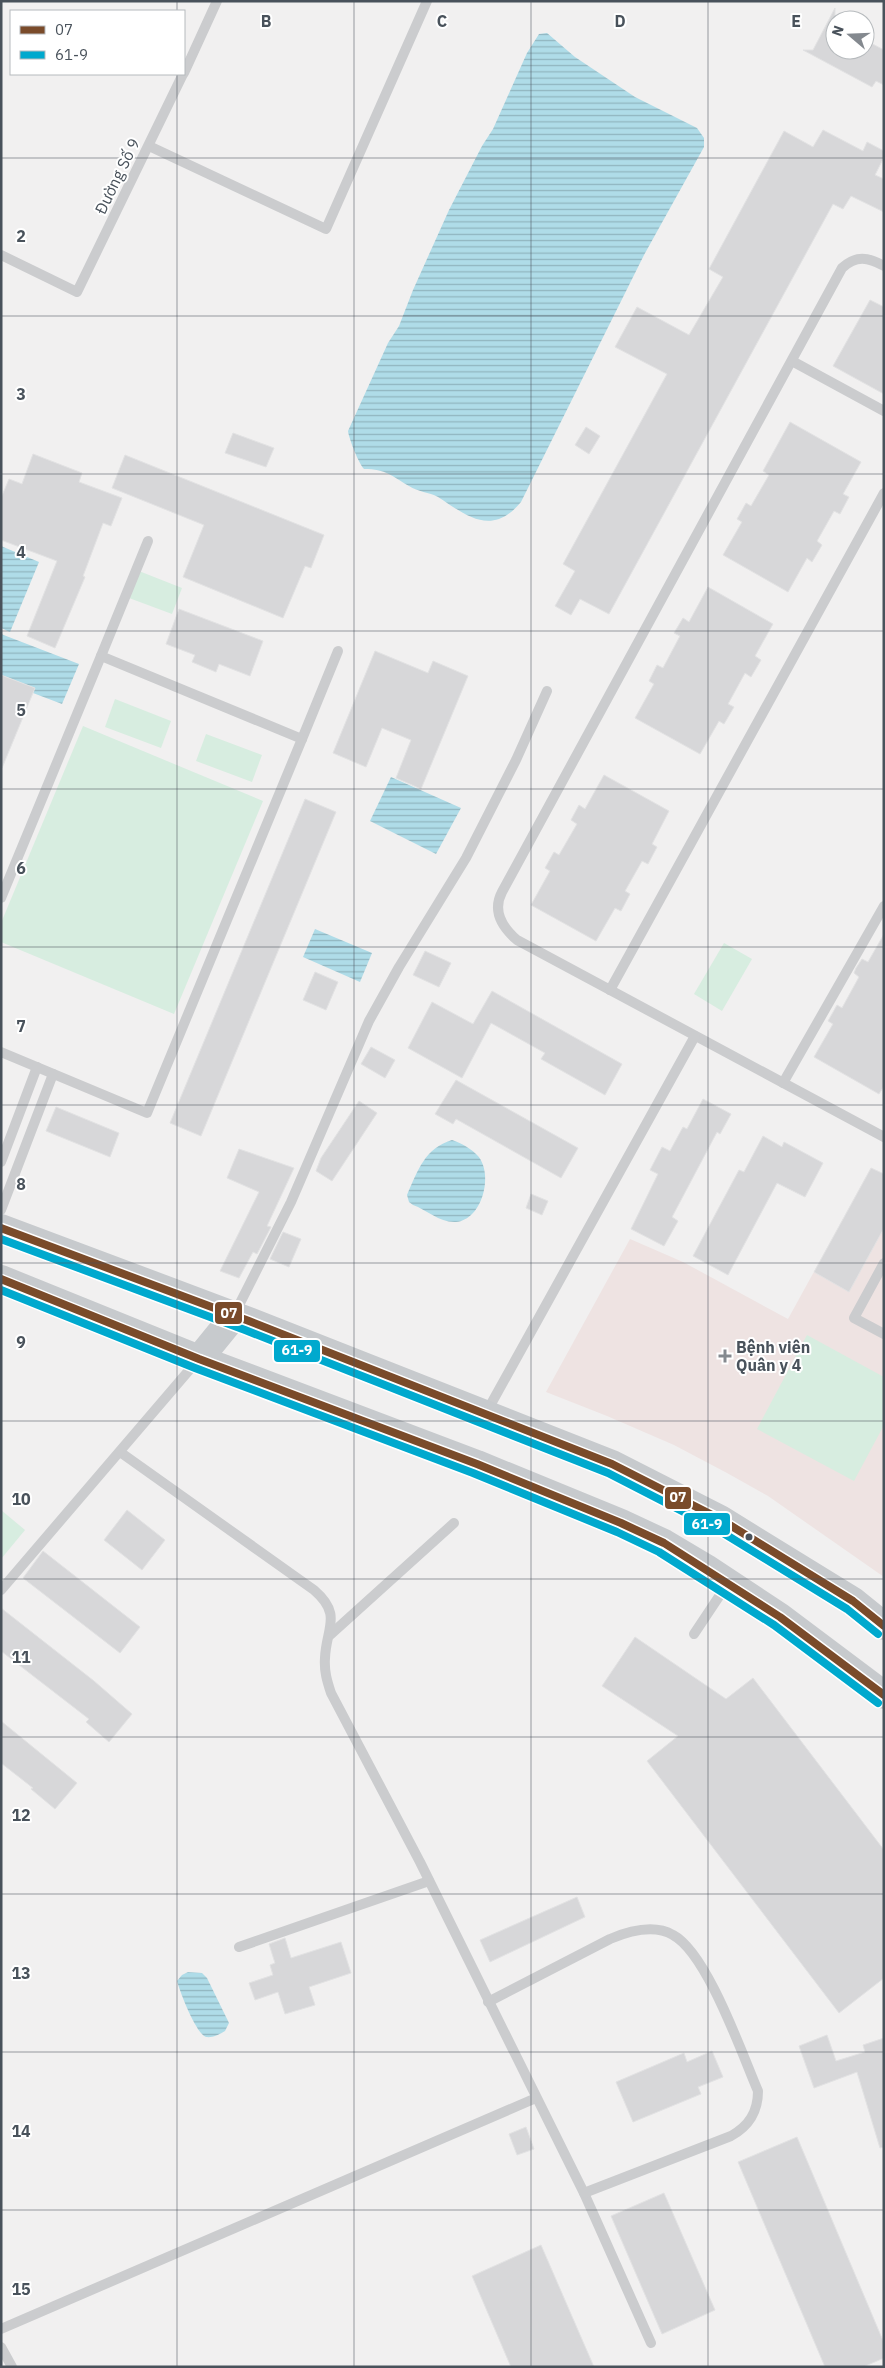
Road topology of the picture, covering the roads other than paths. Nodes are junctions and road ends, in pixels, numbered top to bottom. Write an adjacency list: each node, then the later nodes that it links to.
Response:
1 (217, 1): 3 (lane, Đường Số 9)
2 (427, 1): 5 (lane)
3 (185, 71)
4 (183, 75): 5 (lane, Đường Số 9)
5 (149, 146): 6 (lane, Đường Số 9)
6 (1, 255)
7 (884, 266): 8 (lane)
8 (792, 361): 9 (lane); 18 (lane)
9 (884, 411)
10 (884, 493): 18 (lane)
11 (148, 541): 13 (lane)
12 (338, 651): 15 (lane)
13 (100, 656): 15 (lane); 16 (lane)
14 (548, 691): 30 (lane)
15 (302, 739): 22 (lane)
16 (1, 898)
17 (884, 906): 23 (lane)
18 (610, 990): 19 (lane)
19 (696, 1036): 23 (lane); 33 (lane)
20 (1, 1052): 21 (lane)
21 (37, 1067): 22 (lane); 25 (lane)
22 (53, 1074): 26 (lane)
23 (783, 1083): 24 (lane)
24 (884, 1137)
25 (1, 1162)
26 (1, 1210)
27 (1, 1228): 30 (main road)
28 (884, 1263): 31 (lane)
29 (1, 1279): 32 (main road)
30 (234, 1316): 32 (main road); 33 (main road)
31 (884, 1334)
32 (198, 1360): 34 (lane); 36 (main road)
33 (485, 1416): 38 (main road)
34 (120, 1452): 37 (lane); 40 (lane)
35 (454, 1523): 40 (lane)
36 (728, 1583): 39 (lane); 41 (main road)
37 (1, 1590)
38 (884, 1626)
39 (694, 1634)
40 (330, 1636): 42 (lane)
41 (884, 1694)
42 (429, 1881): 43 (lane); 44 (lane)
43 (239, 1947)
44 (488, 2002): 45 (lane); 46 (lane)
45 (536, 2098): 46 (lane); 47 (lane)
46 (584, 2192): 48 (lane)
47 (1, 2329)
48 (651, 2342)
49 (1, 2347): 50 (lane)
50 (12, 2367)

